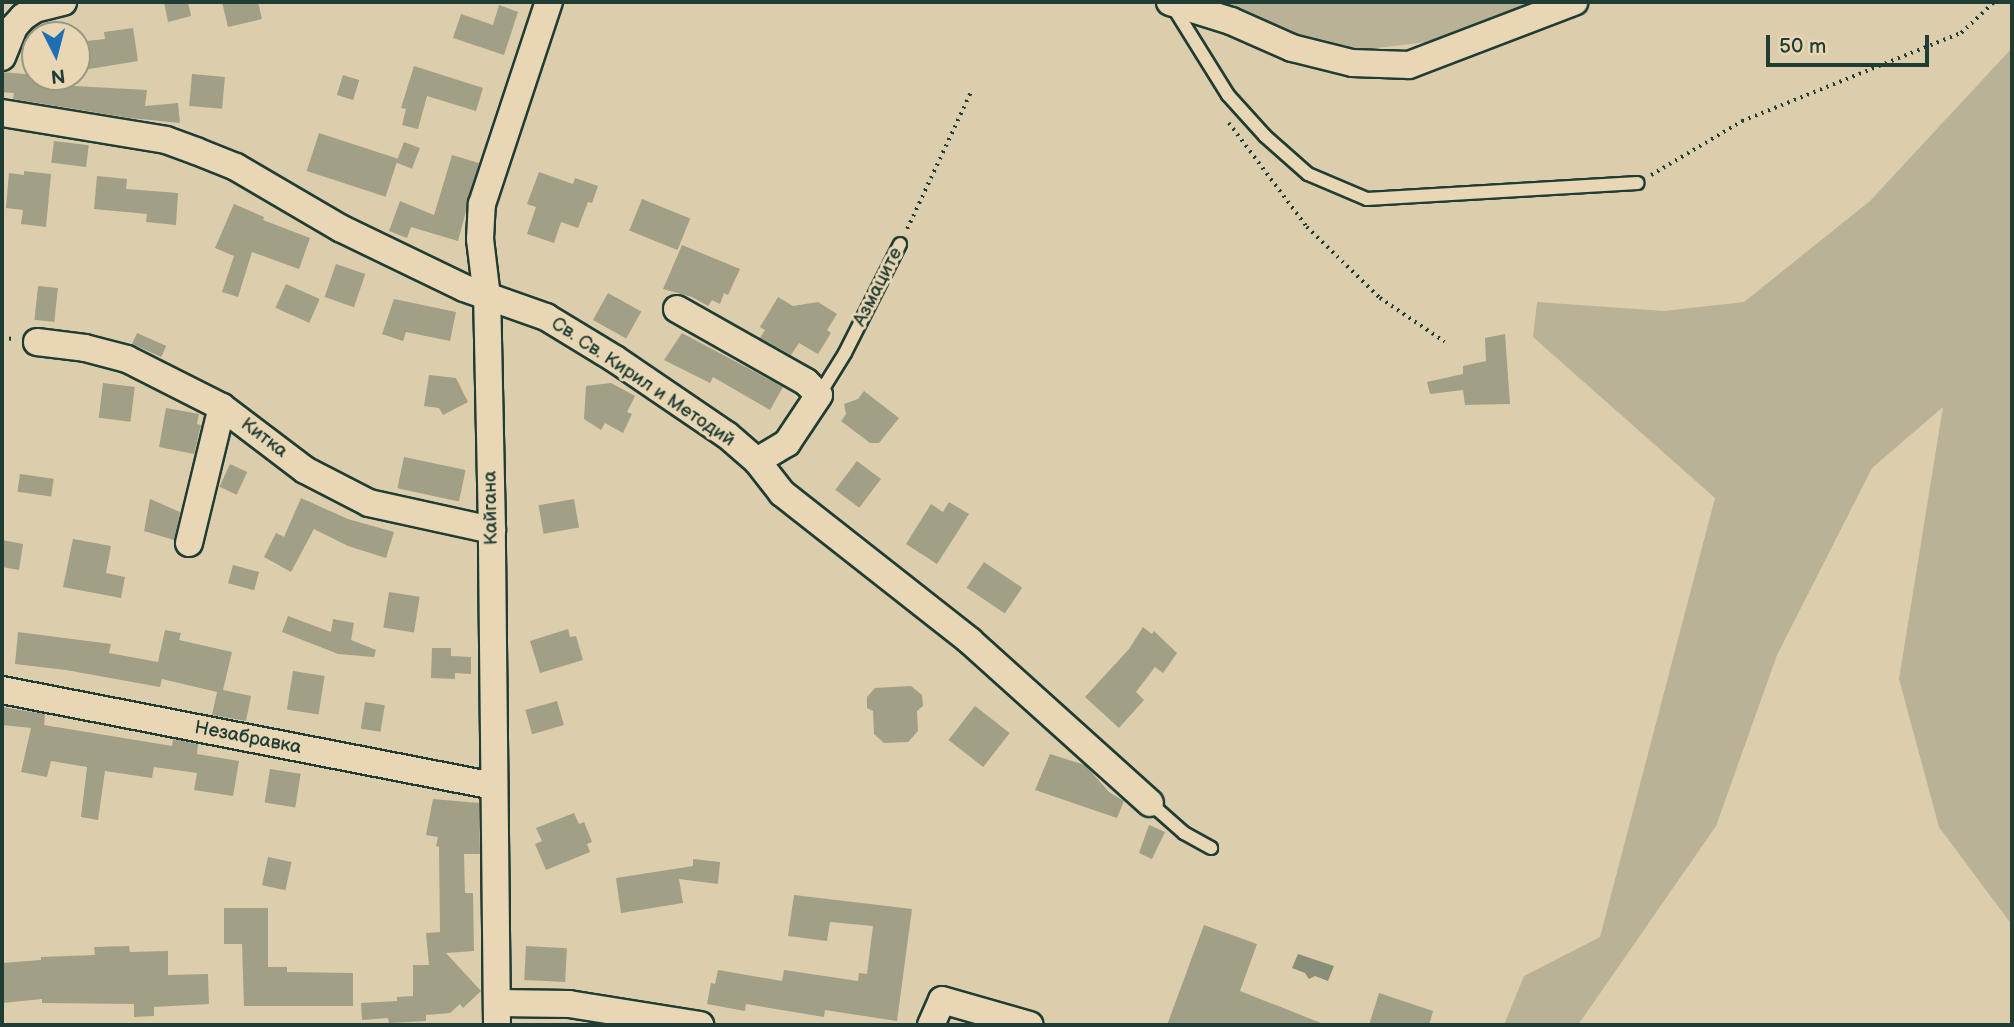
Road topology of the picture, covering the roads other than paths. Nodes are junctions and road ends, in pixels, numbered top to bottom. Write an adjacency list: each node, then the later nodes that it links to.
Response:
1 (63, 2): 5 (street)
2 (549, 2): 10 (street, Кайгана)
3 (1170, 2): 4 (street); 8 (lane)
4 (1574, 2)
5 (38, 5): 6 (street)
6 (2, 57)
7 (2, 113): 10 (street, Св. Св. Кирил и Методий)
8 (1638, 183)
9 (900, 244): 13 (lane, Азмаците)
10 (486, 297): 15 (street, Св. Св. Кирил и Методий); 16 (street, Кайгана)
11 (677, 309): 13 (street)
12 (37, 342): 14 (street, Китка)
13 (819, 396): 15 (street, Азмаците)
14 (222, 407): 16 (street, Китка); 17 (street)
15 (757, 461): 20 (street, Св. Св. Кирил и Методий)
16 (492, 530): 19 (street, Кайгана)
17 (189, 543)
18 (2, 690): 19 (street, Незабравка)
19 (494, 786): 22 (street, Кайгана)
20 (1150, 803): 21 (lane)
21 (1211, 848)
22 (497, 1014): 23 (street)
23 (699, 1025)
24 (931, 1025): 25 (street)
25 (1030, 1025)

